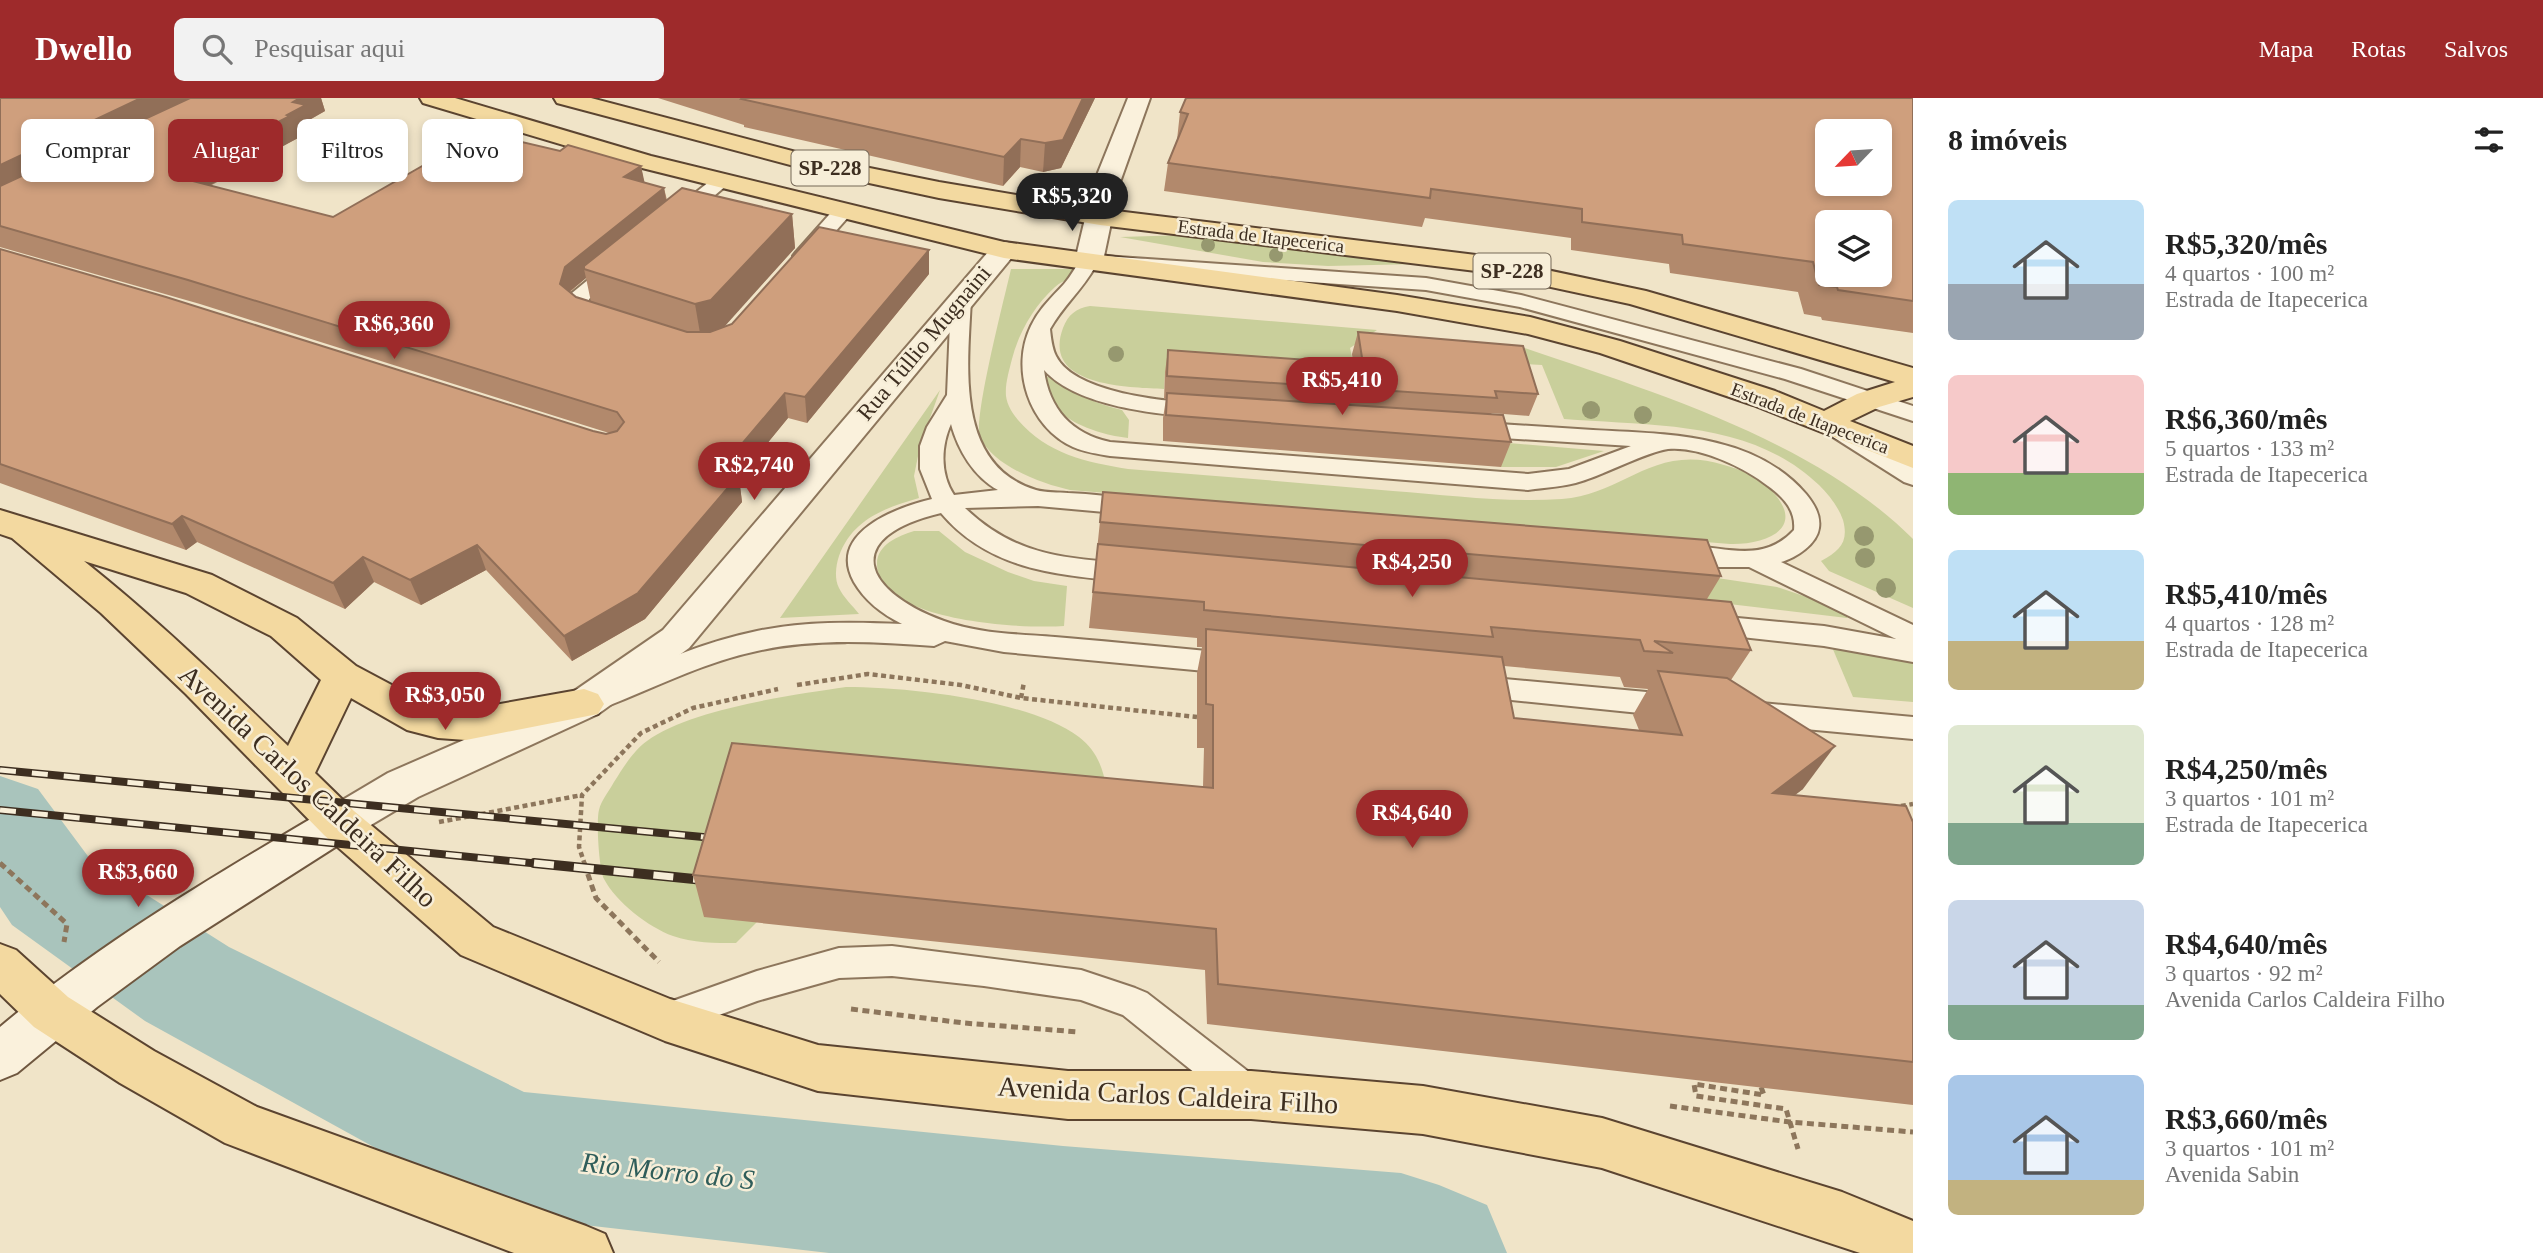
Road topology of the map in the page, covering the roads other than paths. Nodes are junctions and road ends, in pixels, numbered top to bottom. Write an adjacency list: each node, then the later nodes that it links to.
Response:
1 (431, 98): 4 (main road, Estrada de Itapecerica / SP-228)
2 (565, 98): 7 (main road, Estrada de Itapecerica / SP-228)
3 (1139, 98): 7 (street)
4 (691, 173): 5 (main road, Estrada de Itapecerica / SP-228); 7 (main road)
5 (721, 181): 6 (main road, Estrada de Itapecerica / SP-228); 8 (lane)
6 (843, 211): 9 (main road, Estrada de Itapecerica / SP-228); 12 (lane)
7 (1100, 217): 11 (street); 16 (main road, Estrada de Itapecerica / SP-228)
8 (660, 230)
9 (1004, 250): 11 (main road, Estrada de Itapecerica / SP-228); 13 (street, Rua Túllio Mugnaini)
10 (630, 255): 14 (lane)
11 (1089, 261): 15 (lane); 19 (lane, Estrada de Itapecerica); 22 (main road, Estrada de Itapecerica / SP-228)
12 (789, 271)
13 (961, 299): 18 (lane); 41 (street, Rua Túllio Mugnaini)
14 (626, 326)
15 (1040, 329): 20 (lane); 24 (lane)
16 (1913, 378)
17 (1913, 388): 19 (main road)
18 (956, 398): 27 (lane); 28 (lane)
19 (1868, 399): 21 (lane, Estrada de Itapecerica); 22 (main road)
20 (1223, 412)
21 (1913, 414)
22 (1827, 423): 25 (main road, Estrada de Itapecerica / SP-228); 26 (lane)
23 (1450, 427): 24 (lane)
24 (1666, 442): 32 (lane)
25 (1907, 454)
26 (1913, 477)
27 (1031, 497): 28 (lane); 29 (lane)
28 (948, 504): 33 (lane); 36 (lane)
29 (1155, 508)
30 (12, 525): 39 (main road); 43 (main road, Avenida Carlos Caldeira Filho)
31 (1659, 554): 32 (lane)
32 (1752, 558): 35 (lane)
33 (1161, 575)
34 (1676, 622): 37 (lane)
35 (1913, 636)
36 (958, 638): 38 (lane); 41 (lane)
37 (1913, 652)
38 (1262, 666)
39 (342, 676): 41 (main road); 43 (main road)
40 (1453, 684): 42 (lane)
41 (584, 704): 44 (street, Rua Túllio Mugnaini)
42 (1913, 728)
43 (293, 776): 44 (main road, Avenida Carlos Caldeira Filho)
44 (339, 823): 46 (street, Rua Túllio Mugnaini); 47 (main road, Avenida Carlos Caldeira Filho)
45 (0, 964): 46 (main road)
46 (51, 1012): 48 (street, Rua Túllio Mugnaini); 51 (main road)
47 (665, 1020): 49 (main road, Avenida Carlos Caldeira Filho); 49 (lane)
48 (0, 1056)
49 (1251, 1095): 50 (main road, Avenida Carlos Caldeira Filho)
50 (1913, 1248)
51 (586, 1253)

